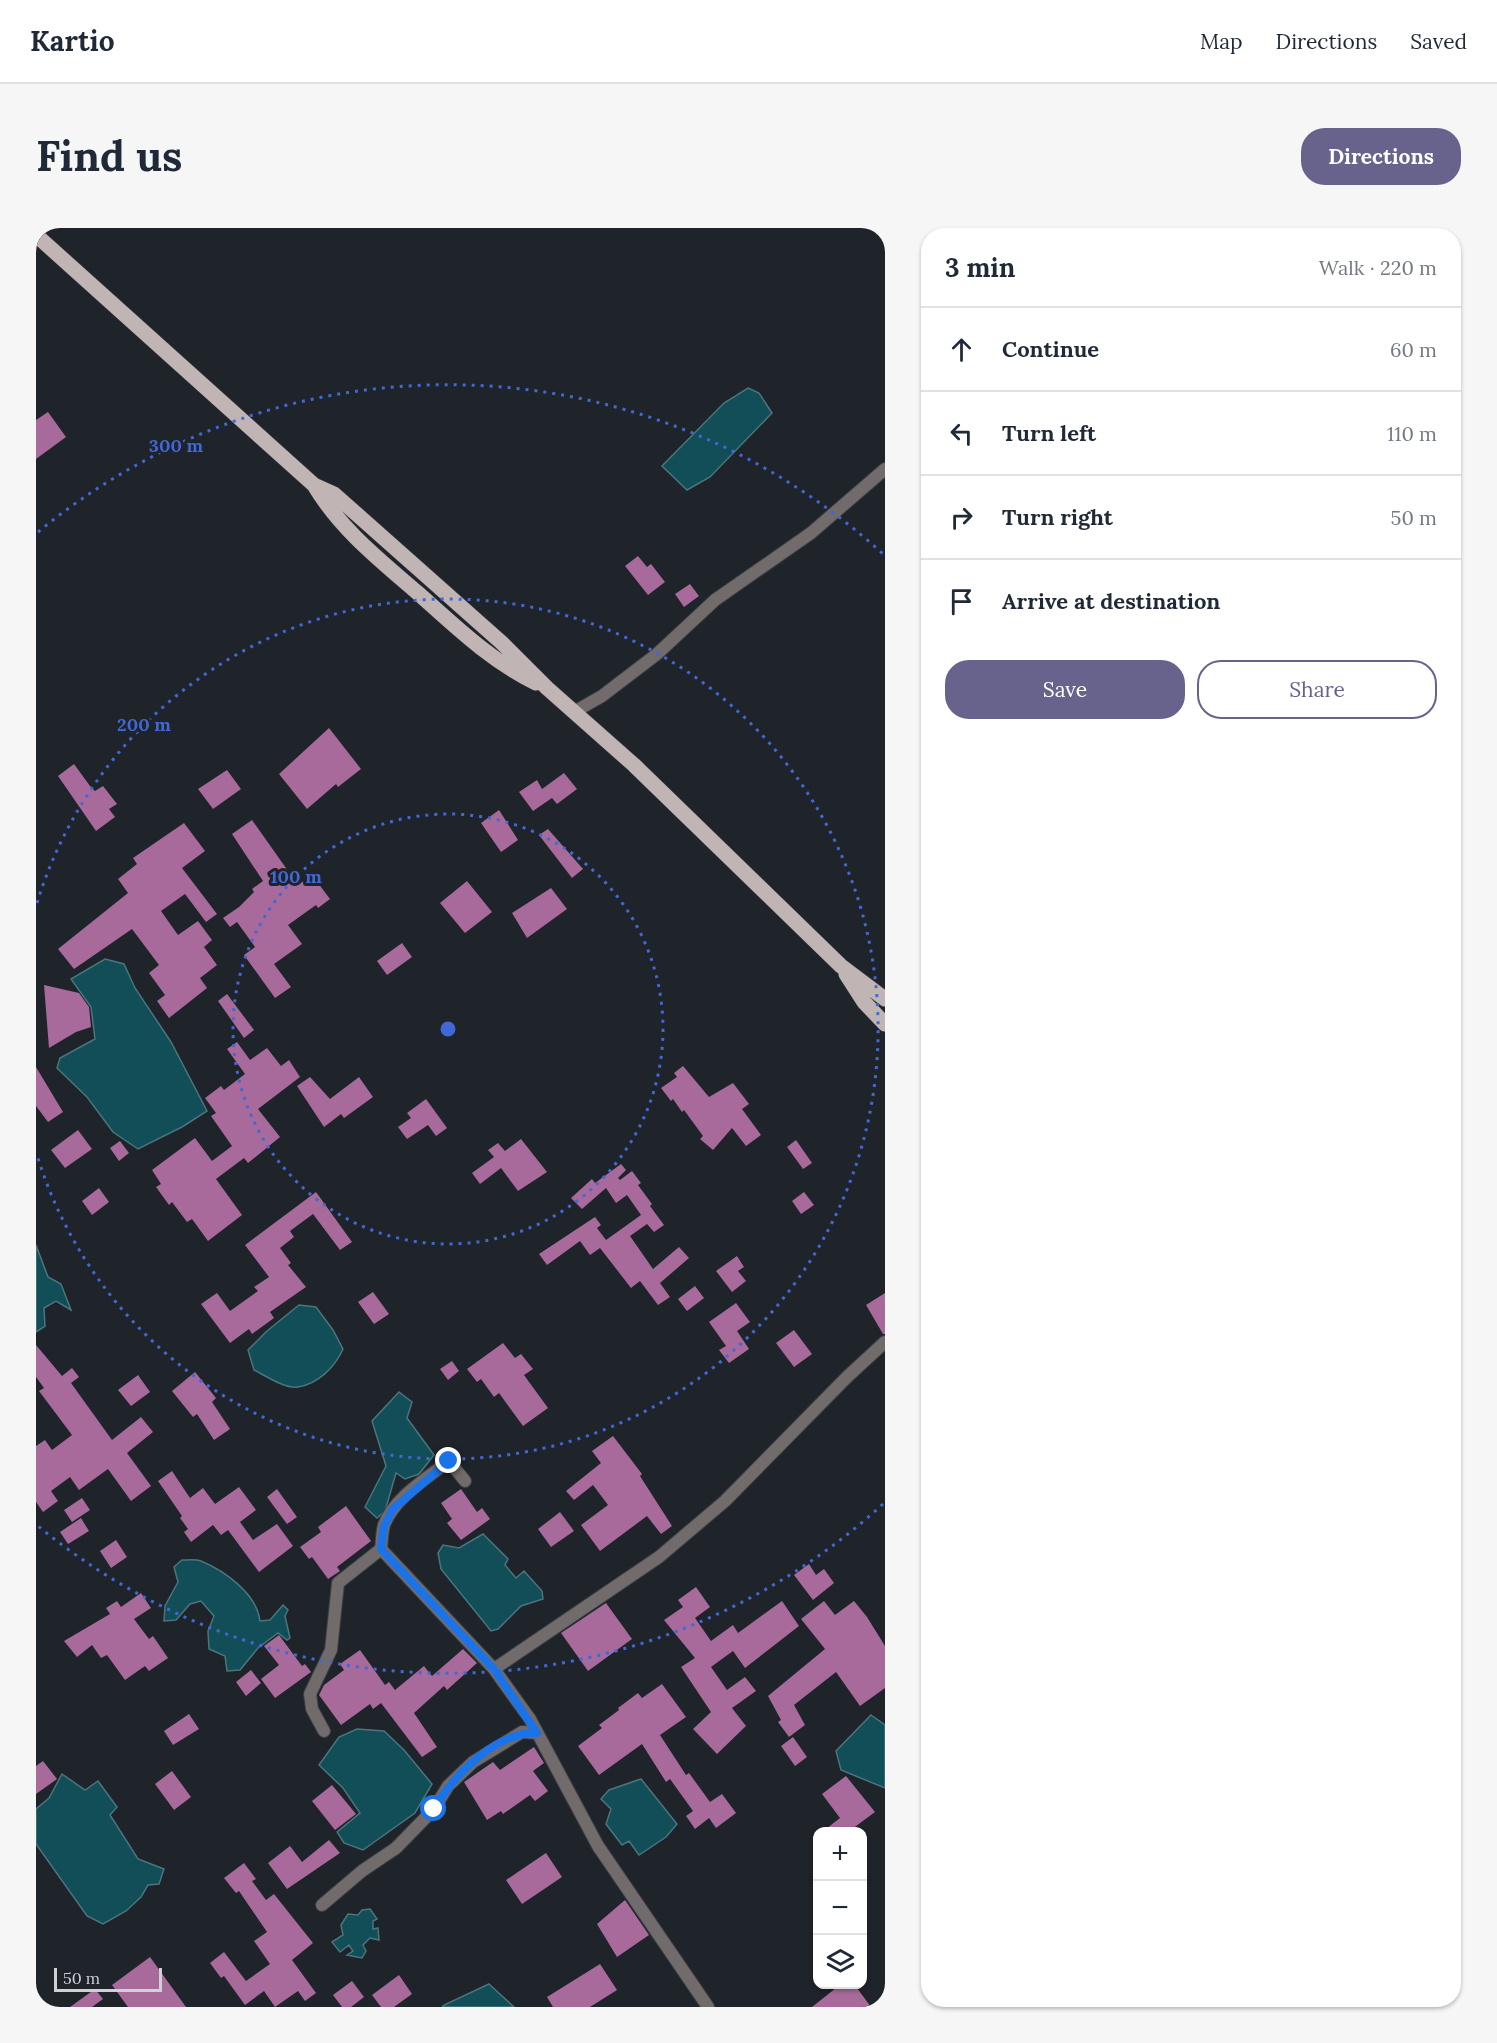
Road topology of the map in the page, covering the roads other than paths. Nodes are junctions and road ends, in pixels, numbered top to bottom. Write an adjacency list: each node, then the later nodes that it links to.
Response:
1 (36, 235): 3 (main road)
2 (885, 469): 3 (street)
3 (574, 712): 4 (main road)
4 (841, 966): 5 (main road); 6 (main road)
5 (885, 999)
6 (885, 1024)
7 (885, 1342): 10 (street)
8 (465, 1481): 9 (street)
9 (381, 1549): 10 (street); 11 (street)
10 (494, 1669): 12 (street)
11 (324, 1731)
12 (537, 1733): 13 (street); 14 (street)
13 (322, 1905)
14 (708, 2007)

